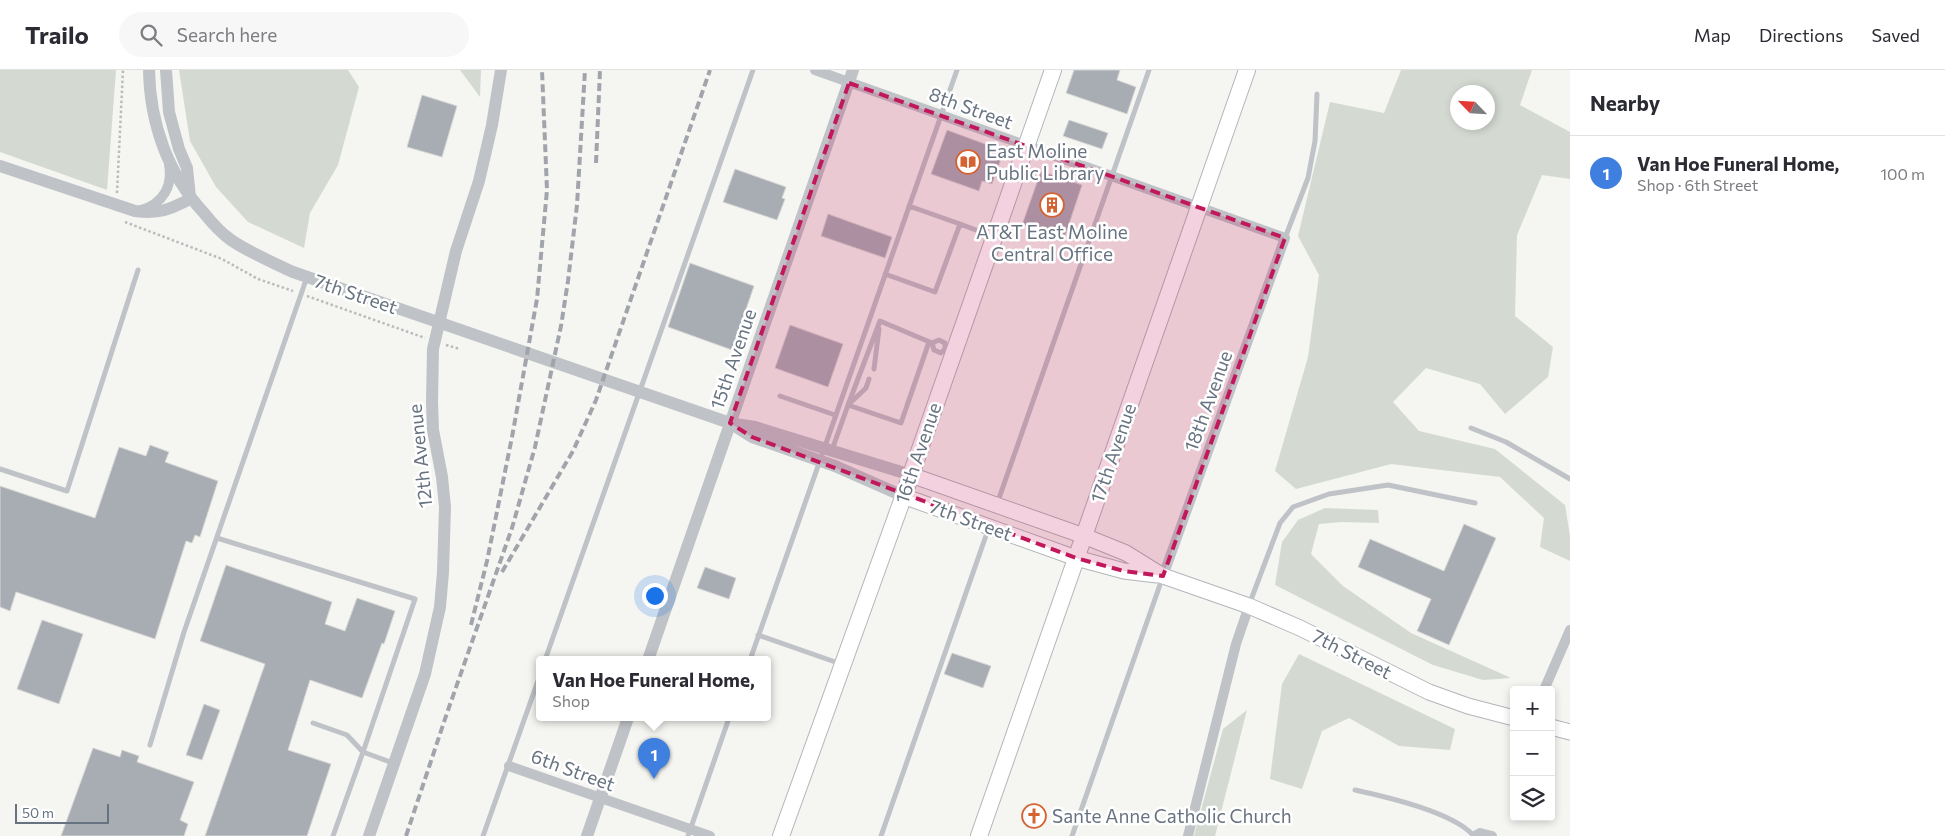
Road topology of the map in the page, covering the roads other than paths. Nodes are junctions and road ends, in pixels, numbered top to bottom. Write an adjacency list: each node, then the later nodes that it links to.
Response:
1 (149, 70): 15 (street, 7th Street)
2 (166, 70): 18 (street)
3 (501, 70): 29 (street, 12th Avenue)
4 (752, 70): 34 (lane)
5 (815, 70): 11 (street, 8th Street)
6 (853, 70): 11 (street, 15th Avenue)
7 (957, 70): 13 (lane)
8 (1053, 70): 14 (main road, 16th Avenue)
9 (1149, 70): 17 (lane)
10 (1247, 70): 20 (main road, 17th Avenue)
11 (849, 83): 13 (street, 8th Street); 38 (street, 15th Avenue)
12 (1317, 94): 24 (lane)
13 (941, 116): 14 (street, 8th Street); 19 (lane)
14 (1026, 146): 17 (street, 8th Street); 23 (main road, 16th Avenue)
15 (169, 163): 18 (street, 7th Street); 21 (street)
16 (0, 166): 21 (street)
17 (1112, 176): 20 (street, 8th Street); 47 (lane)
18 (190, 198): 21 (street); 27 (street, 7th Street)
19 (909, 206): 22 (lane); 26 (lane)
20 (1199, 207): 24 (street, 8th Street); 49 (main road, 17th Avenue)
21 (135, 211)
22 (960, 224): 23 (lane); 26 (lane)
23 (994, 237): 31 (main road, 16th Avenue)
24 (1285, 238): 52 (street, 18th Avenue)
25 (138, 270): 42 (lane)
26 (885, 274): 37 (lane)
27 (307, 277): 29 (street, 7th Street); 50 (lane)
28 (880, 321): 30 (lane); 32 (lane); 36 (lane)
29 (440, 322): 34 (street, 7th Street); 70 (street, 12th Avenue)
30 (930, 342): 31 (lane); 36 (lane)
31 (949, 351): 43 (main road, 16th Avenue)
32 (874, 369)
33 (870, 379): 36 (lane)
34 (640, 391): 38 (street, 7th Street); 56 (lane)
35 (780, 396): 37 (lane)
36 (848, 405): 40 (lane)
37 (835, 415): 40 (lane)
38 (730, 424): 40 (street, 7th Street); 41 (street, 7th Street); 57 (street, 15th Avenue)
39 (1471, 428): 44 (lane)
40 (828, 449): 41 (lane); 43 (street, 7th Street)
41 (820, 461): 45 (street, 7th Street); 55 (lane)
42 (0, 469)
43 (911, 475): 45 (main road, 16th Avenue); 47 (main road, 7th Street)
44 (1570, 479)
45 (904, 496): 48 (main road, 7th Street); 59 (main road, 16th Avenue)
46 (1475, 503): 53 (lane)
47 (997, 504): 49 (main road, 7th Street)
48 (989, 527): 51 (main road, 7th Street); 81 (lane)
49 (1084, 536): 51 (main road, 17th Avenue); 52 (main road, 7th Street)
50 (217, 538): 68 (lane); 69 (lane)
51 (1076, 558): 52 (main road, 7th Street); 82 (main road, 17th Avenue)
52 (1164, 576): 53 (main road, 7th Street); 83 (lane)
53 (1248, 606): 62 (main road, 7th Street); 84 (street)
54 (1570, 630): 60 (street)
55 (758, 635): 58 (lane); 59 (lane)
56 (547, 656)
57 (649, 656)
58 (751, 656)
59 (843, 664): 80 (main road, 16th Avenue)
60 (1546, 686)
61 (536, 687): 71 (lane)
62 (1510, 717)
63 (627, 721): 73 (street)
64 (729, 721): 74 (lane)
65 (313, 723): 69 (lane)
66 (1555, 728): 67 (main road)
67 (1570, 732)
68 (150, 745)
69 (363, 752): 70 (lane); 75 (lane)
70 (394, 763): 76 (street, 12th Avenue)
71 (509, 766): 73 (street, 6th Street); 77 (lane)
72 (1355, 790): 85 (lane)
73 (600, 798): 74 (street, 6th Street); 78 (street)
74 (689, 833): 79 (street, 6th Street)
75 (333, 836)
76 (369, 836)
77 (483, 836)
78 (587, 836)
79 (710, 836)
80 (781, 836)
81 (881, 836)
82 (979, 836)
83 (1072, 836)
84 (1188, 836)
85 (1474, 836): 86 (street)
86 (1492, 836)

